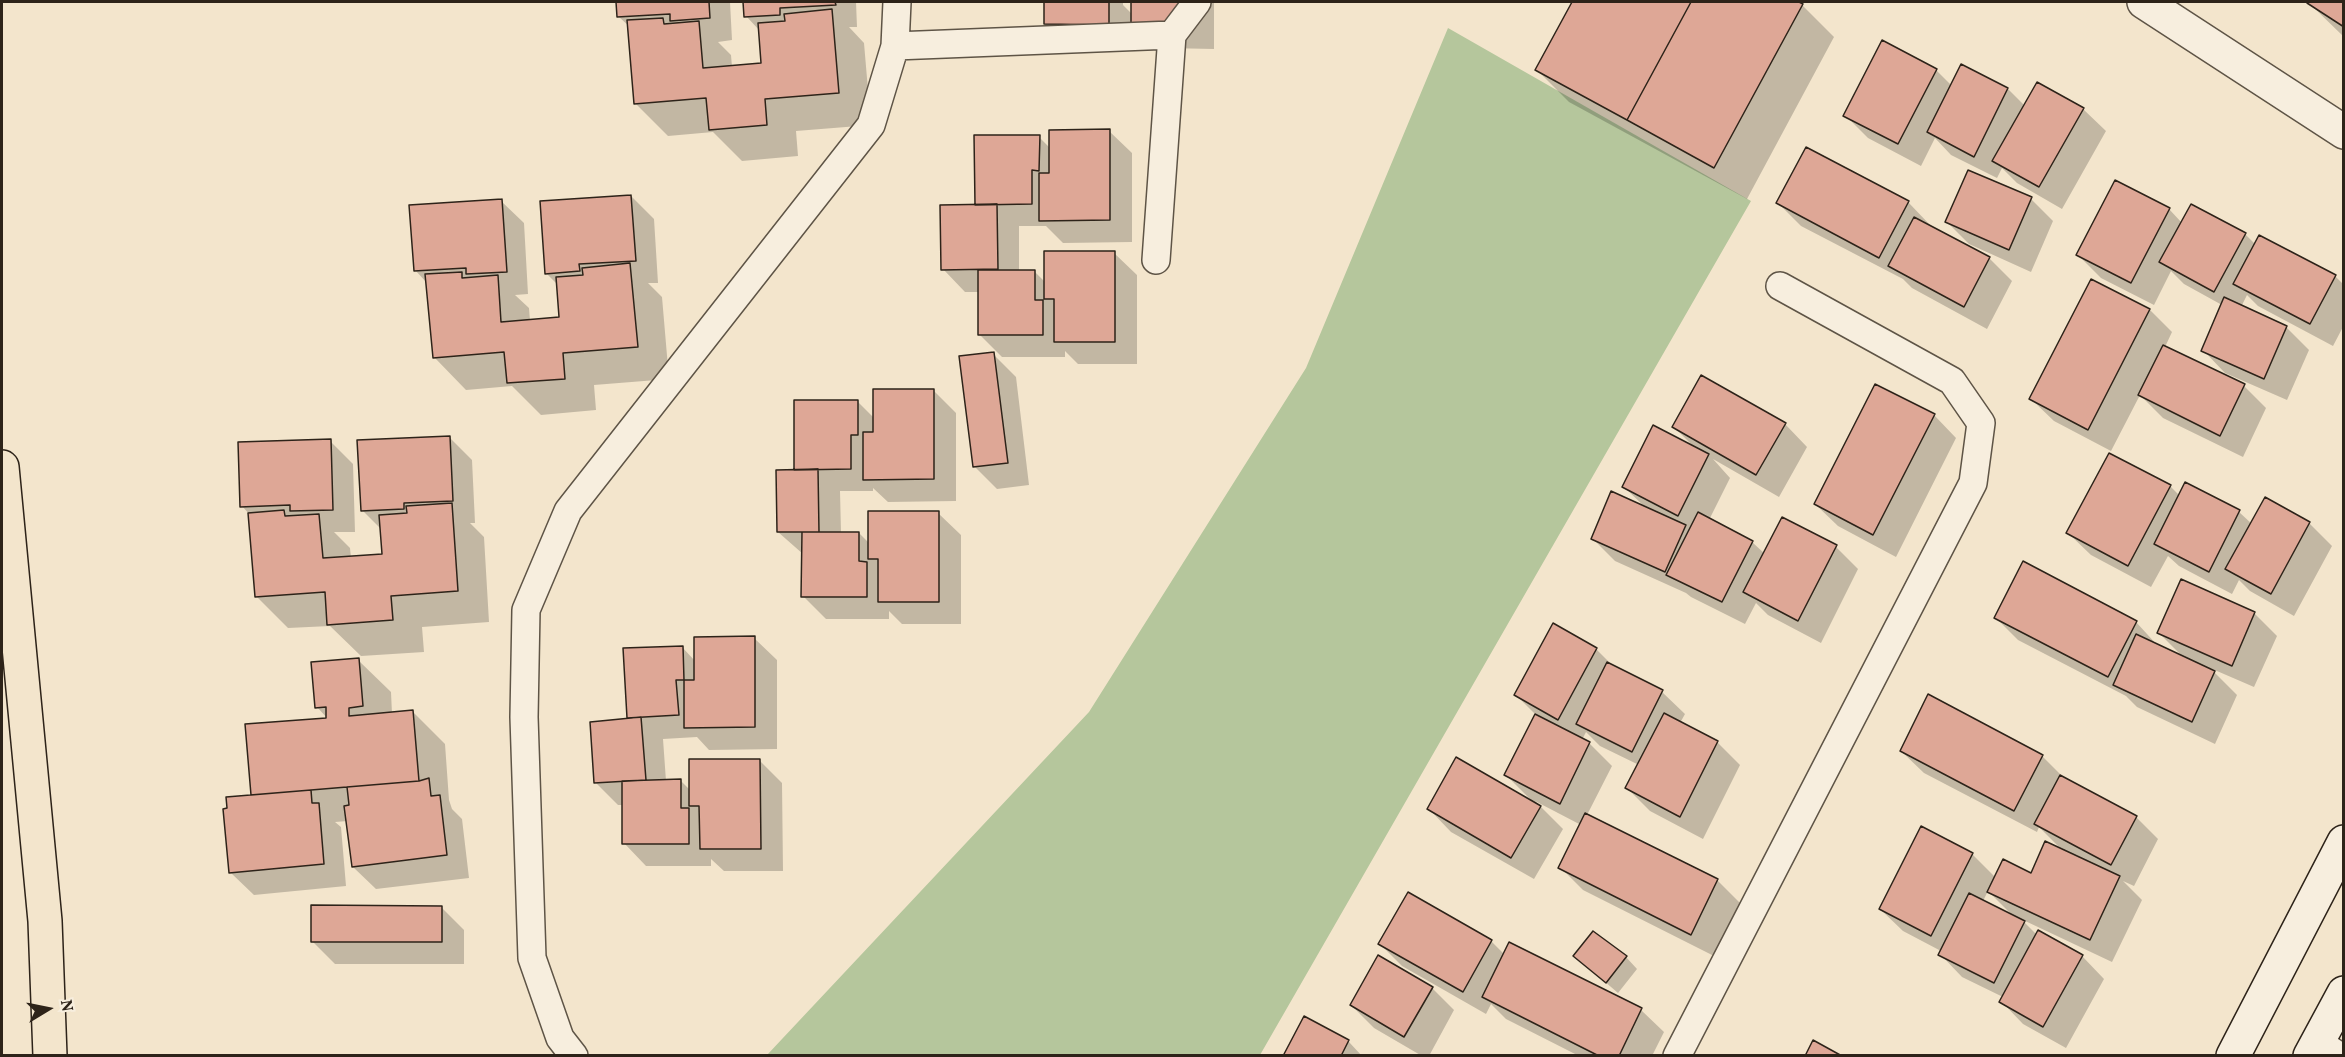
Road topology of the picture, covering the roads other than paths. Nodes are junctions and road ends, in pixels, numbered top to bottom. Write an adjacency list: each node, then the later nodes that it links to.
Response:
1 (897, 2): 5 (lane)
2 (1197, 2): 4 (lane)
3 (2144, 2): 6 (main road)
4 (1172, 35): 5 (lane); 7 (lane)
5 (895, 46): 16 (lane)
6 (2343, 132)
7 (1156, 260)
8 (1780, 286): 17 (lane)
9 (2, 467): 12 (highway)
10 (2343, 842): 18 (main road)
11 (2343, 993): 13 (main road)
12 (49, 1023): 14 (highway); 15 (highway)
13 (2322, 1051)
14 (50, 1056)
15 (58, 1056)
16 (574, 1056)
17 (1677, 1056)
18 (2233, 1056)

